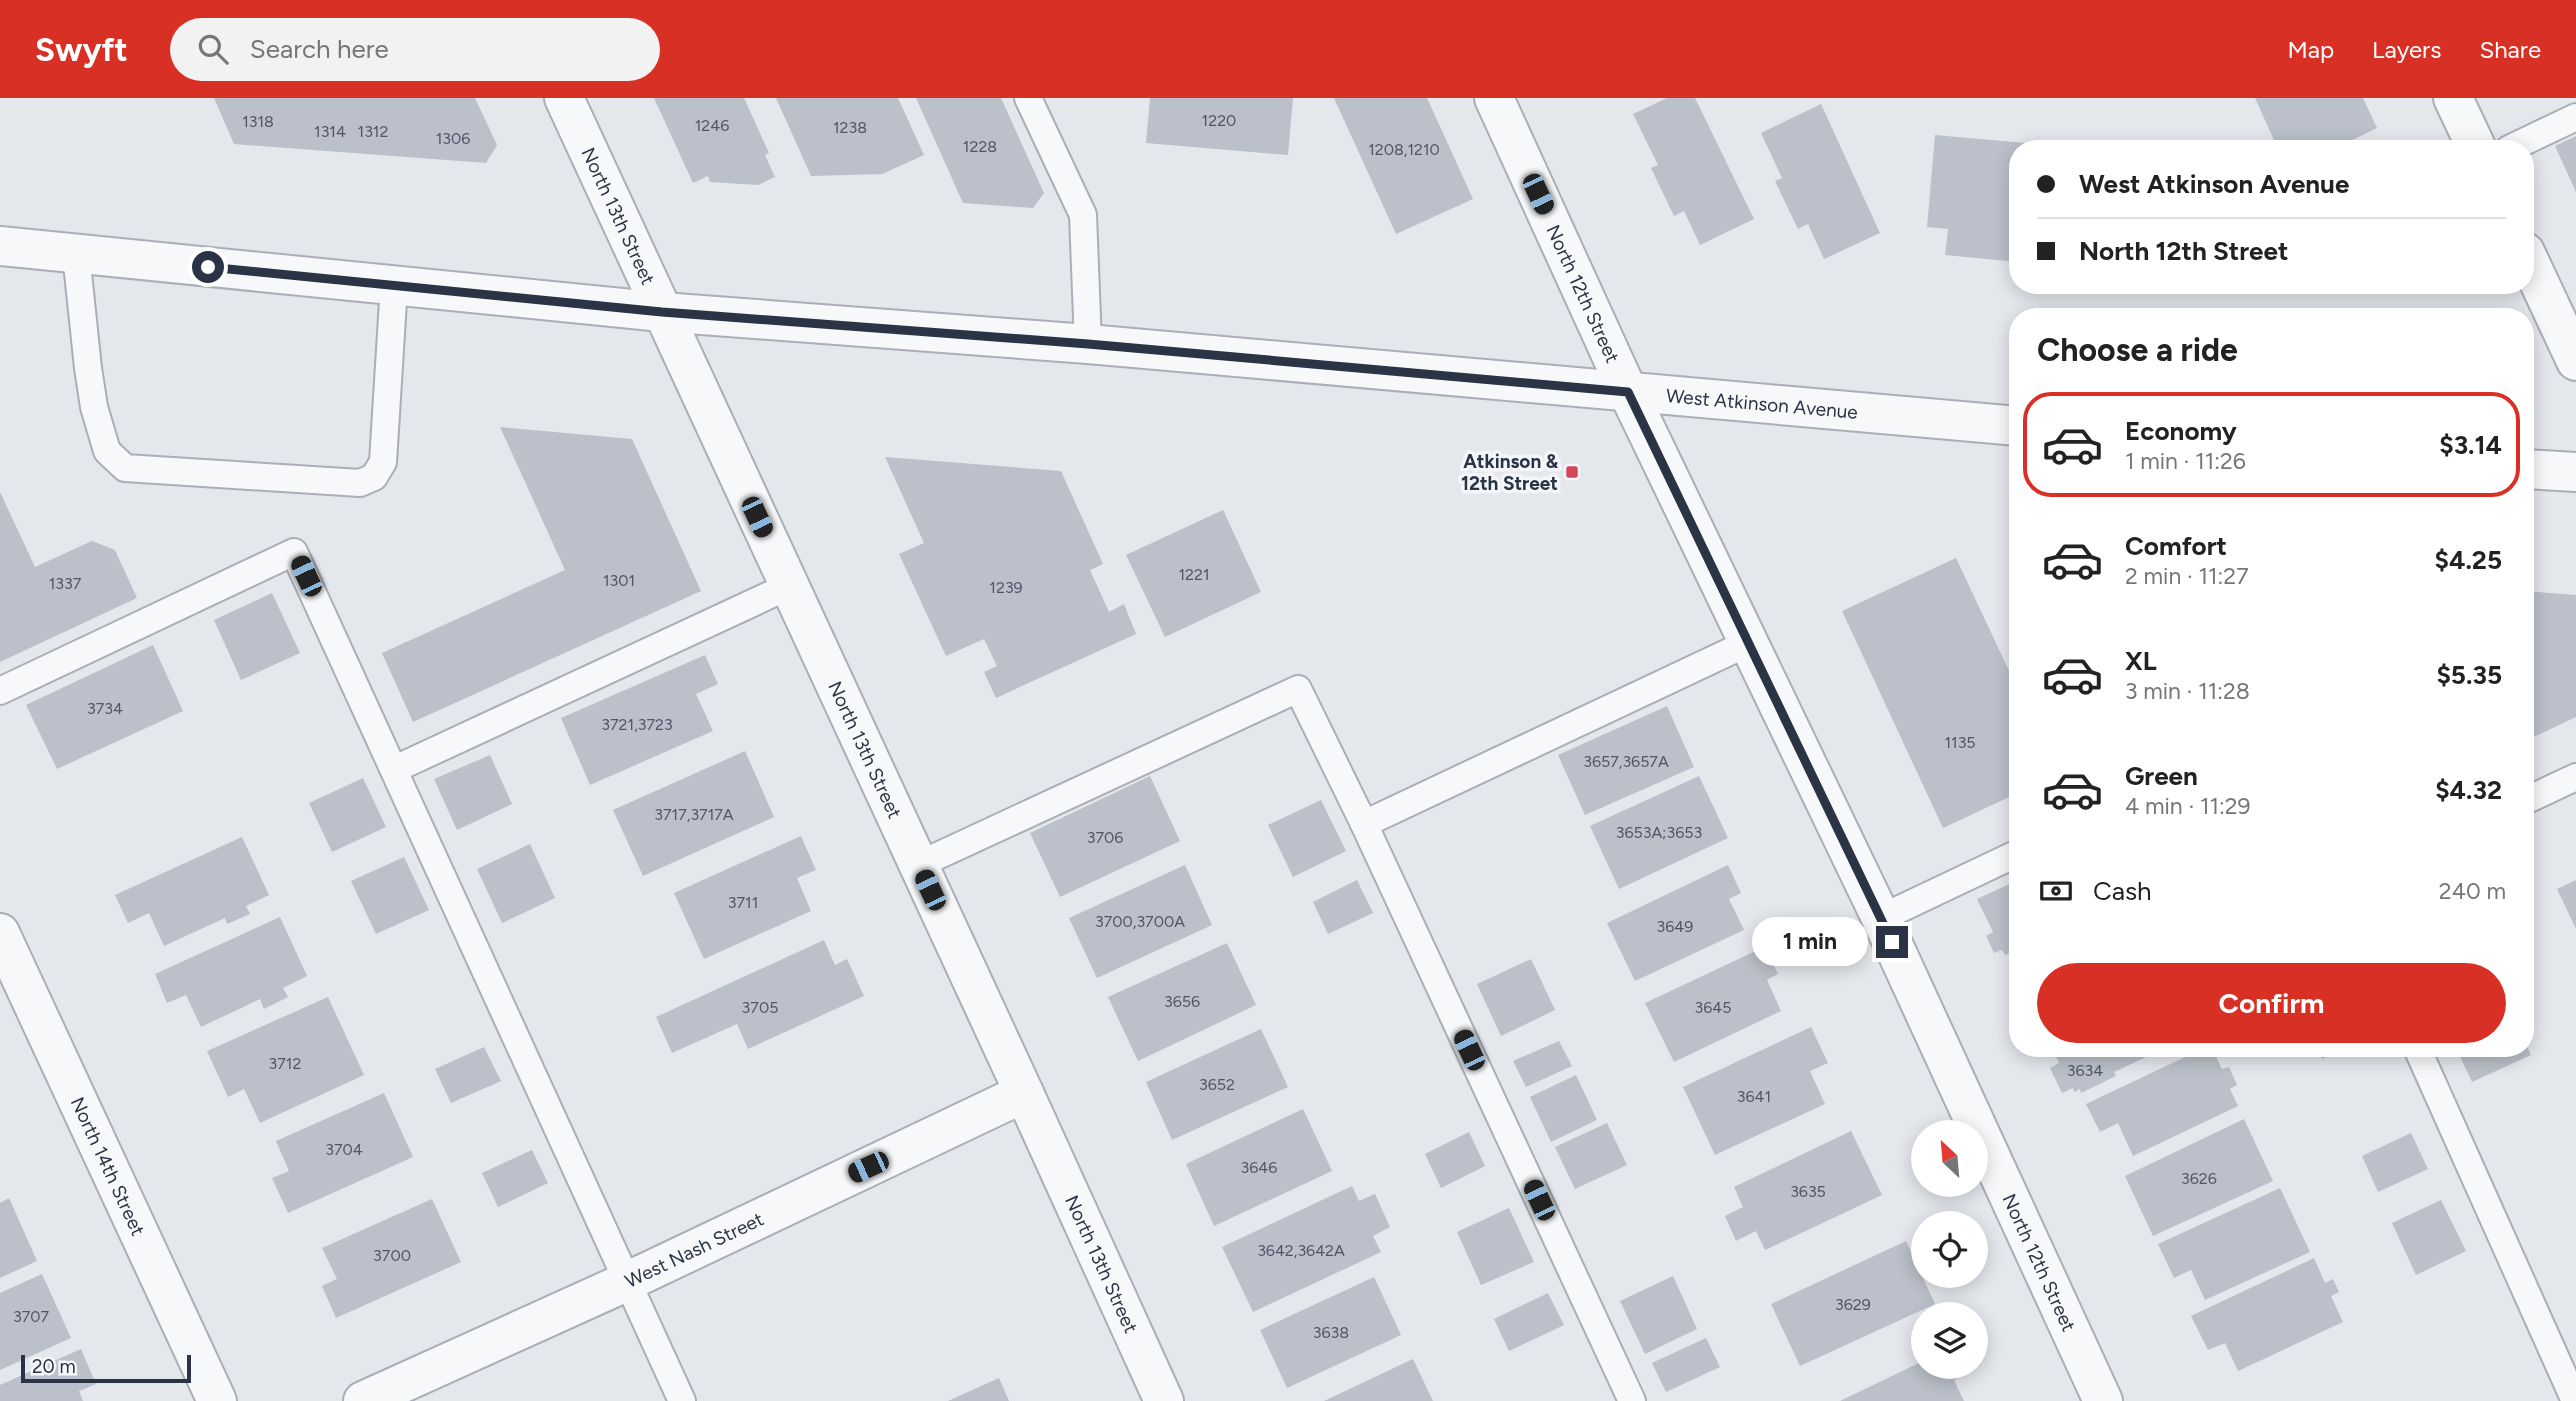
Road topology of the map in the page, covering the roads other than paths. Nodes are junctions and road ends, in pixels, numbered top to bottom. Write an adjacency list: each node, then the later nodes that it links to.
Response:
1 (564, 98): 12 (street, North 13th Street)
2 (1028, 98): 13 (lane)
3 (1494, 98): 15 (street, North 12th Street)
4 (2453, 98): 6 (street)
5 (2576, 117): 7 (lane)
6 (2473, 140)
7 (2528, 140)
8 (0, 247): 9 (street, West Atkinson Avenue)
9 (76, 254): 11 (street, West Atkinson Avenue); 11 (lane)
10 (2534, 271): 14 (street)
11 (394, 285): 12 (street, West Atkinson Avenue)
12 (662, 312): 13 (street, West Atkinson Avenue); 19 (street, North 13th Street)
13 (1088, 344): 15 (street, West Atkinson Avenue)
14 (2576, 361)
15 (1628, 392): 16 (street, West Atkinson Avenue); 20 (street, North 12th Street)
16 (2009, 425)
17 (2534, 470): 18 (street)
18 (2576, 472)
19 (789, 586): 22 (lane); 27 (street, North 13th Street)
20 (1748, 643): 25 (lane); 28 (street, North 12th Street)
21 (0, 691): 22 (lane)
22 (395, 769): 32 (lane)
23 (2576, 776): 24 (lane)
24 (2534, 797)
25 (1364, 824): 27 (lane); 37 (lane)
26 (2009, 857): 28 (lane)
27 (918, 865): 31 (street, North 13th Street)
28 (1881, 918): 38 (street, North 12th Street)
29 (0, 933): 33 (street, North 14th Street)
30 (2421, 1057): 39 (lane)
31 (1024, 1093): 32 (street, West Nash Street); 36 (street, North 13th Street)
32 (626, 1282): 34 (street, West Nash Street); 35 (lane)
33 (217, 1401)
34 (363, 1401)
35 (682, 1401)
36 (1164, 1401)
37 (1632, 1401)
38 (2103, 1401)
39 (2575, 1401)

